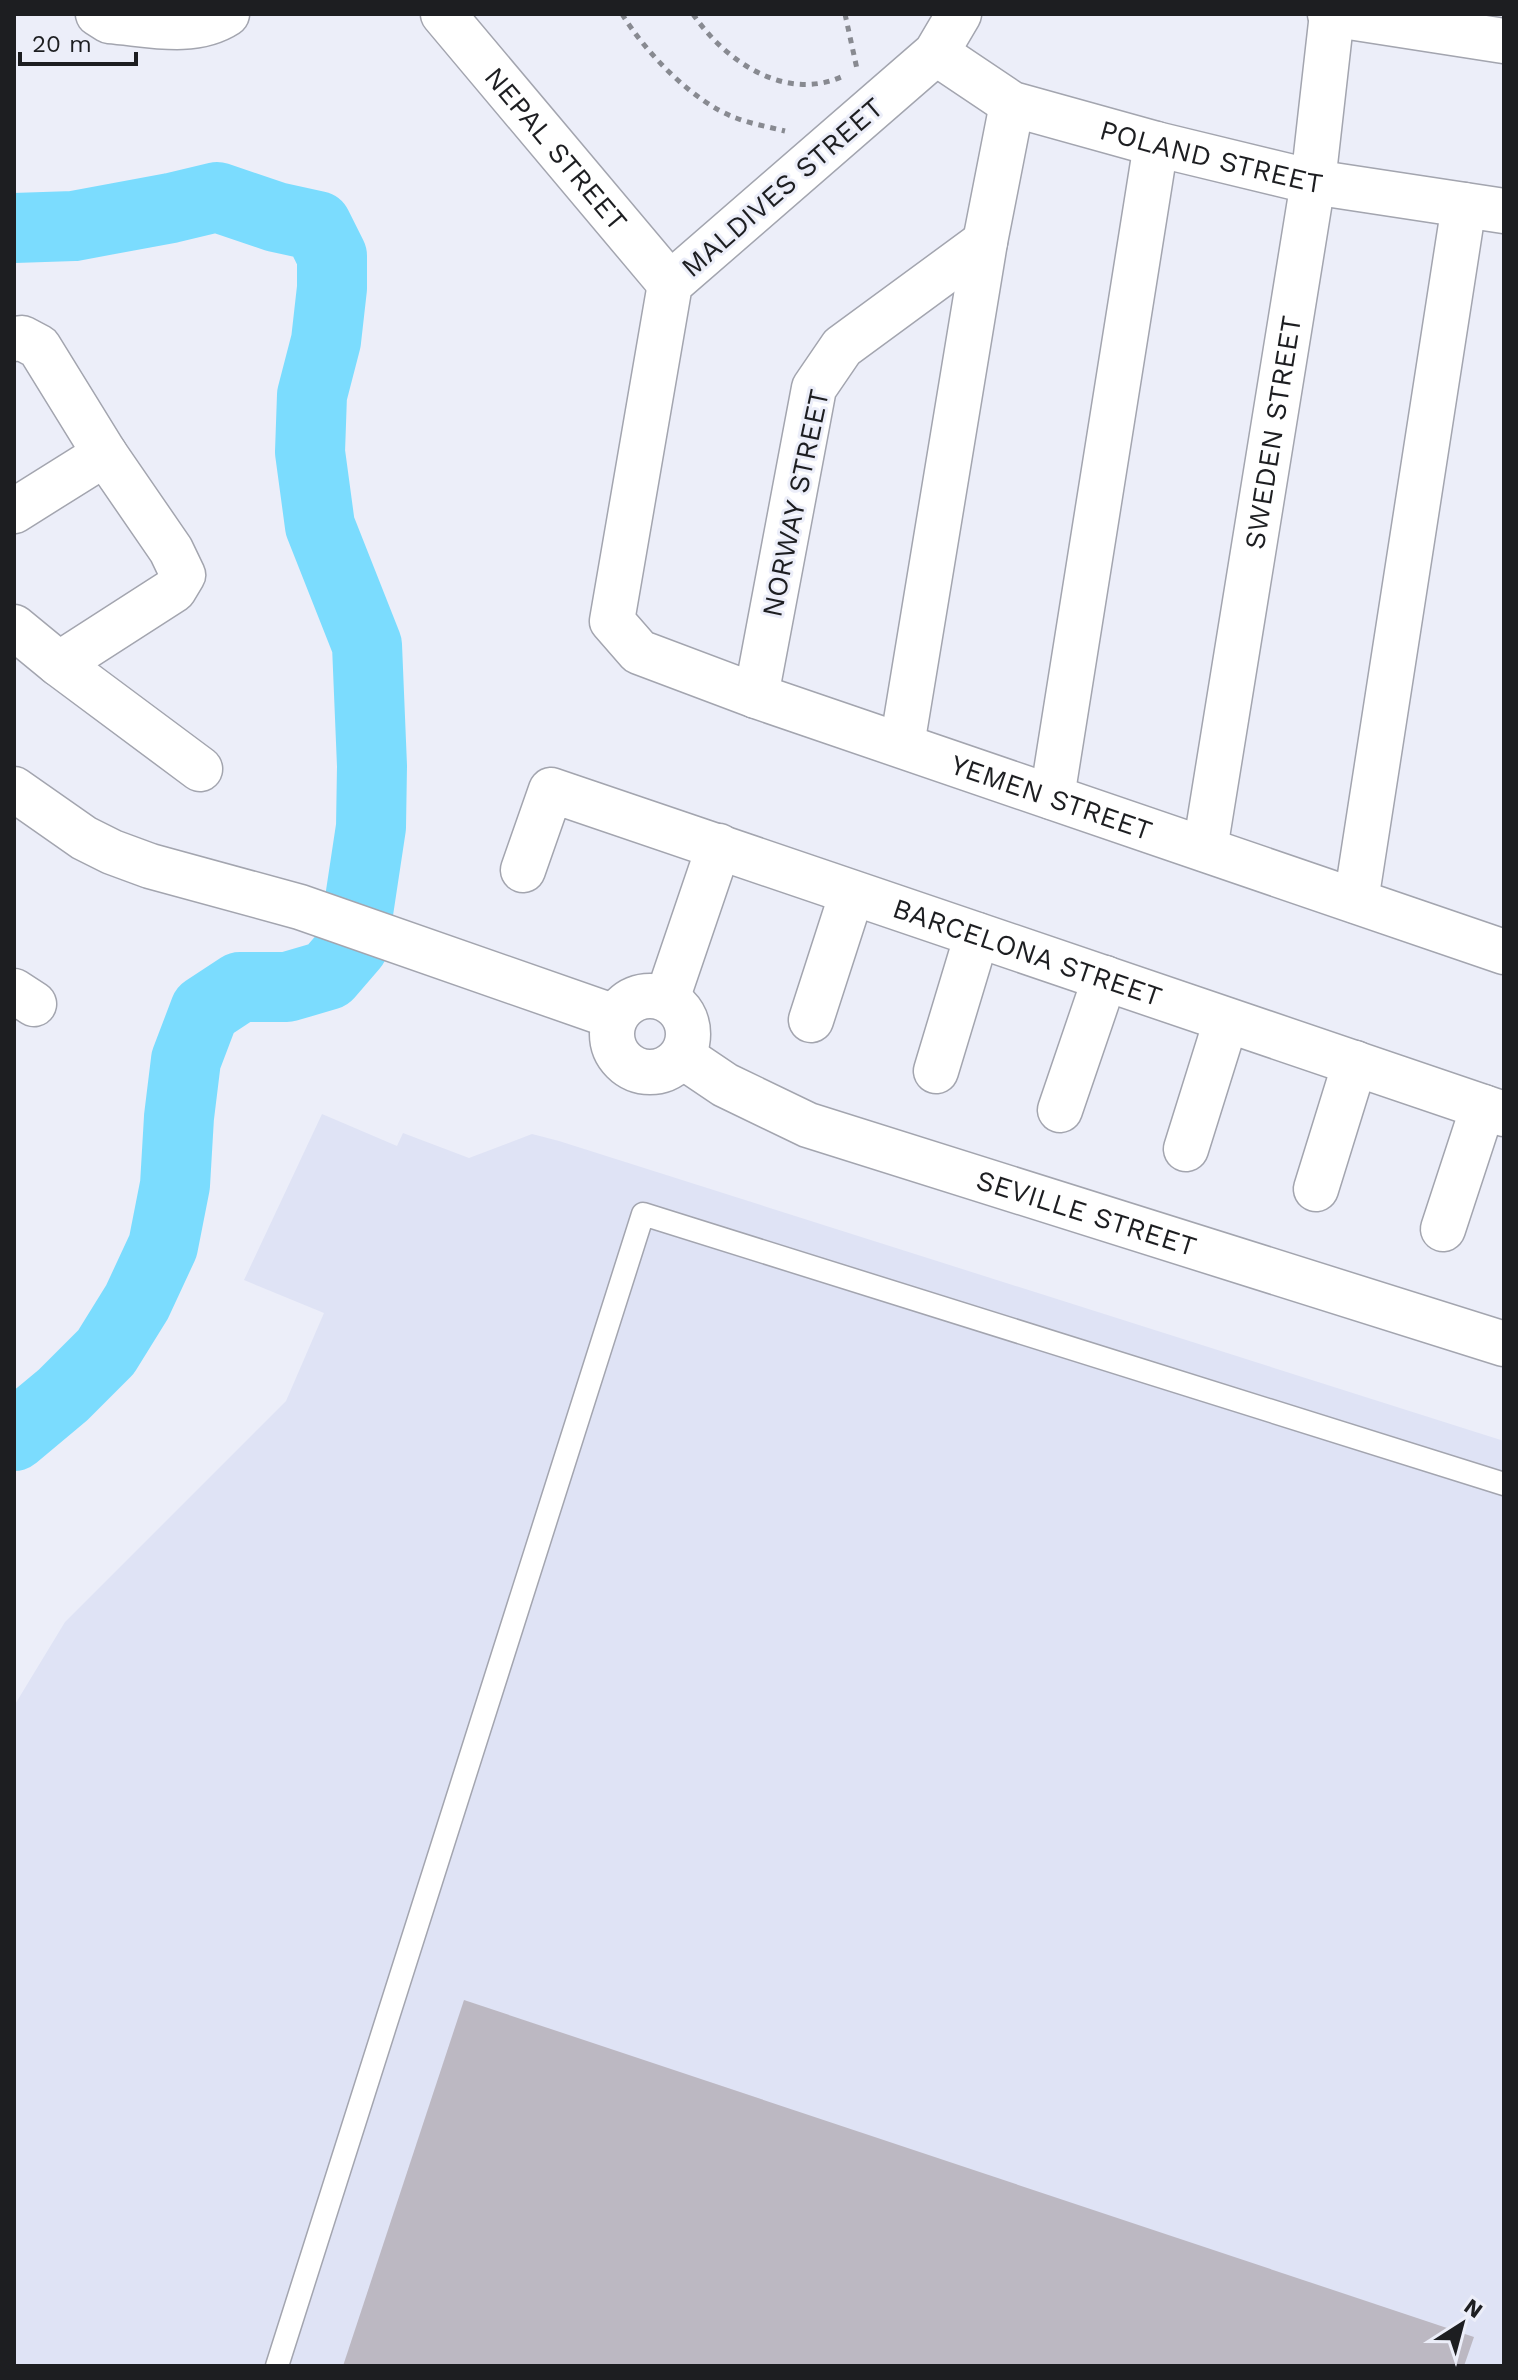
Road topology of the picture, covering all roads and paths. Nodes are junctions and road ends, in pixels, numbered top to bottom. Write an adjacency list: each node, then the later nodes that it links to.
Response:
1 (98, 14): 2 (street)
2 (227, 14)
3 (443, 14): 18 (street, NEPAL STREET)
4 (622, 14): 13 (path)
5 (693, 14): 11 (path)
6 (845, 14): 11 (path)
7 (959, 14): 10 (street, MALDIVES STREET)
8 (1332, 14): 9 (street); 15 (street, SWEDEN STREET)
9 (1504, 41)
10 (936, 53): 11 (street, MALDIVES STREET); 12 (street, POLAND STREET)
11 (875, 81): 13 (street, MALDIVES STREET)
12 (1012, 104): 14 (street, POLAND STREET); 17 (street)
13 (832, 143): 18 (street, MALDIVES STREET)
14 (1156, 144): 15 (street, POLAND STREET); 29 (street)
15 (1313, 182): 16 (street, POLAND STREET); 31 (street, SWEDEN STREET)
16 (1484, 208): 34 (street)
17 (985, 242): 25 (street, NORWAY STREET); 26 (street)
18 (670, 284): 22 (street, MALDIVES STREET)
19 (14, 339): 20 (street)
20 (105, 454): 21 (street); 24 (street)
21 (14, 511)
22 (612, 621): 25 (street, YEMEN STREET)
23 (14, 627): 24 (street)
24 (59, 664): 27 (street)
25 (756, 696): 26 (street, YEMEN STREET)
26 (902, 745): 29 (street, YEMEN STREET)
27 (200, 769)
28 (14, 789): 39 (street)
29 (1052, 797): 31 (street, YEMEN STREET)
30 (719, 846): 32 (street, BARCELONA STREET); 33 (street, BARCELONA STREET); 38 (street)
31 (1205, 849): 34 (street, YEMEN STREET)
32 (523, 870)
33 (852, 893): 35 (street, BARCELONA STREET); 40 (street)
34 (1356, 901): 36 (street, YEMEN STREET)
35 (977, 935): 37 (street, BARCELONA STREET); 44 (street)
36 (1504, 952)
37 (1105, 978): 41 (street, BARCELONA STREET); 45 (street)
38 (667, 999): 39 (street); 42 (street)
39 (615, 1017): 42 (street)
40 (811, 1020)
41 (1226, 1021): 43 (street, BARCELONA STREET); 47 (street)
42 (682, 1056): 50 (street, SEVILLE STREET)
43 (1355, 1063): 46 (street, BARCELONA STREET); 48 (street)
44 (936, 1071)
45 (1060, 1110)
46 (1493, 1111): 49 (street)
47 (1186, 1149)
48 (1316, 1189)
49 (1443, 1229)
50 (1504, 1344)
51 (1504, 1484): 52 (lane)
52 (277, 2366)

